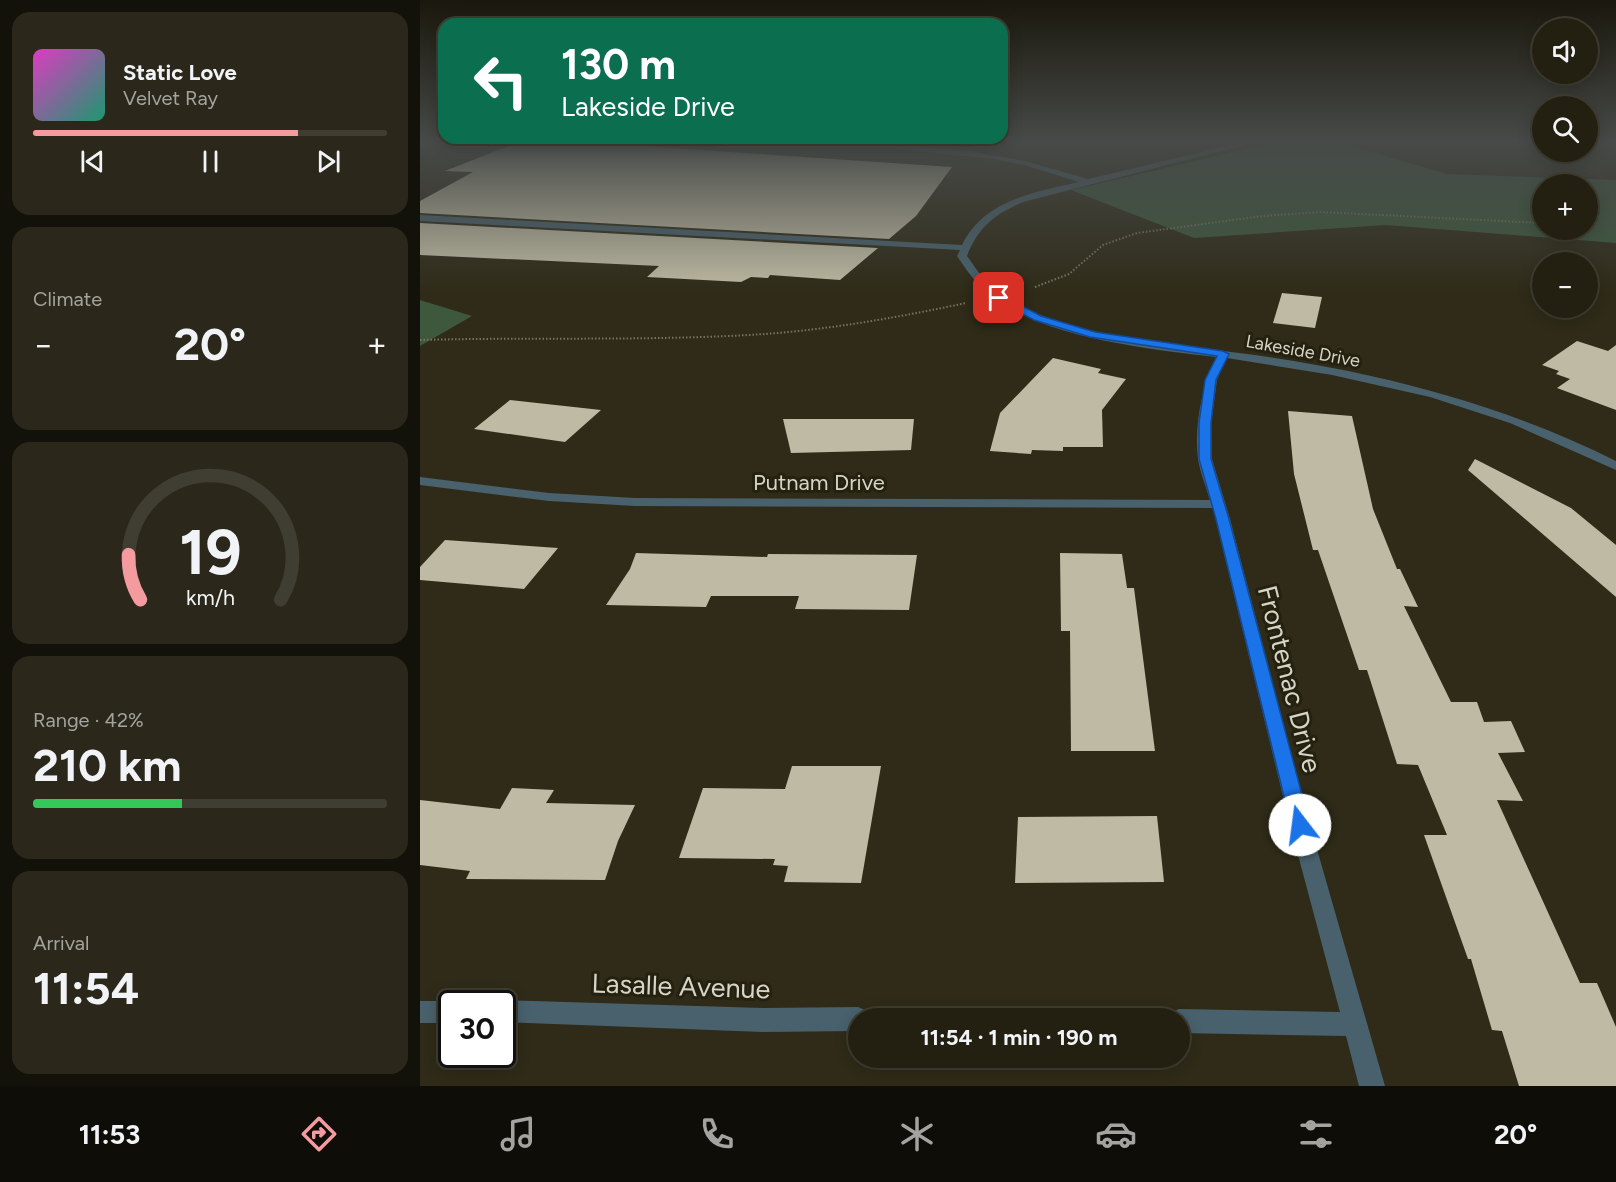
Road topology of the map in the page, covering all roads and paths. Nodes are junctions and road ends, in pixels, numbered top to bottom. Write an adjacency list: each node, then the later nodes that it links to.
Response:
1 (1043, 193): 3 (street)
2 (420, 218): 3 (street)
3 (965, 248): 4 (street, Lakeside Drive)
4 (1223, 354): 5 (street, Lakeside Drive); 7 (street, Frontenac Drive)
5 (1616, 466)
6 (420, 481): 7 (street, Putnam Drive)
7 (1218, 504): 13 (street, Frontenac Drive)
8 (516, 1011): 11 (street, Lasalle Avenue)
9 (420, 1012): 10 (street)
10 (438, 1012)
11 (848, 1019)
12 (1190, 1021): 13 (street)
13 (1354, 1024): 14 (street, Frontenac Drive)
14 (1372, 1086)

